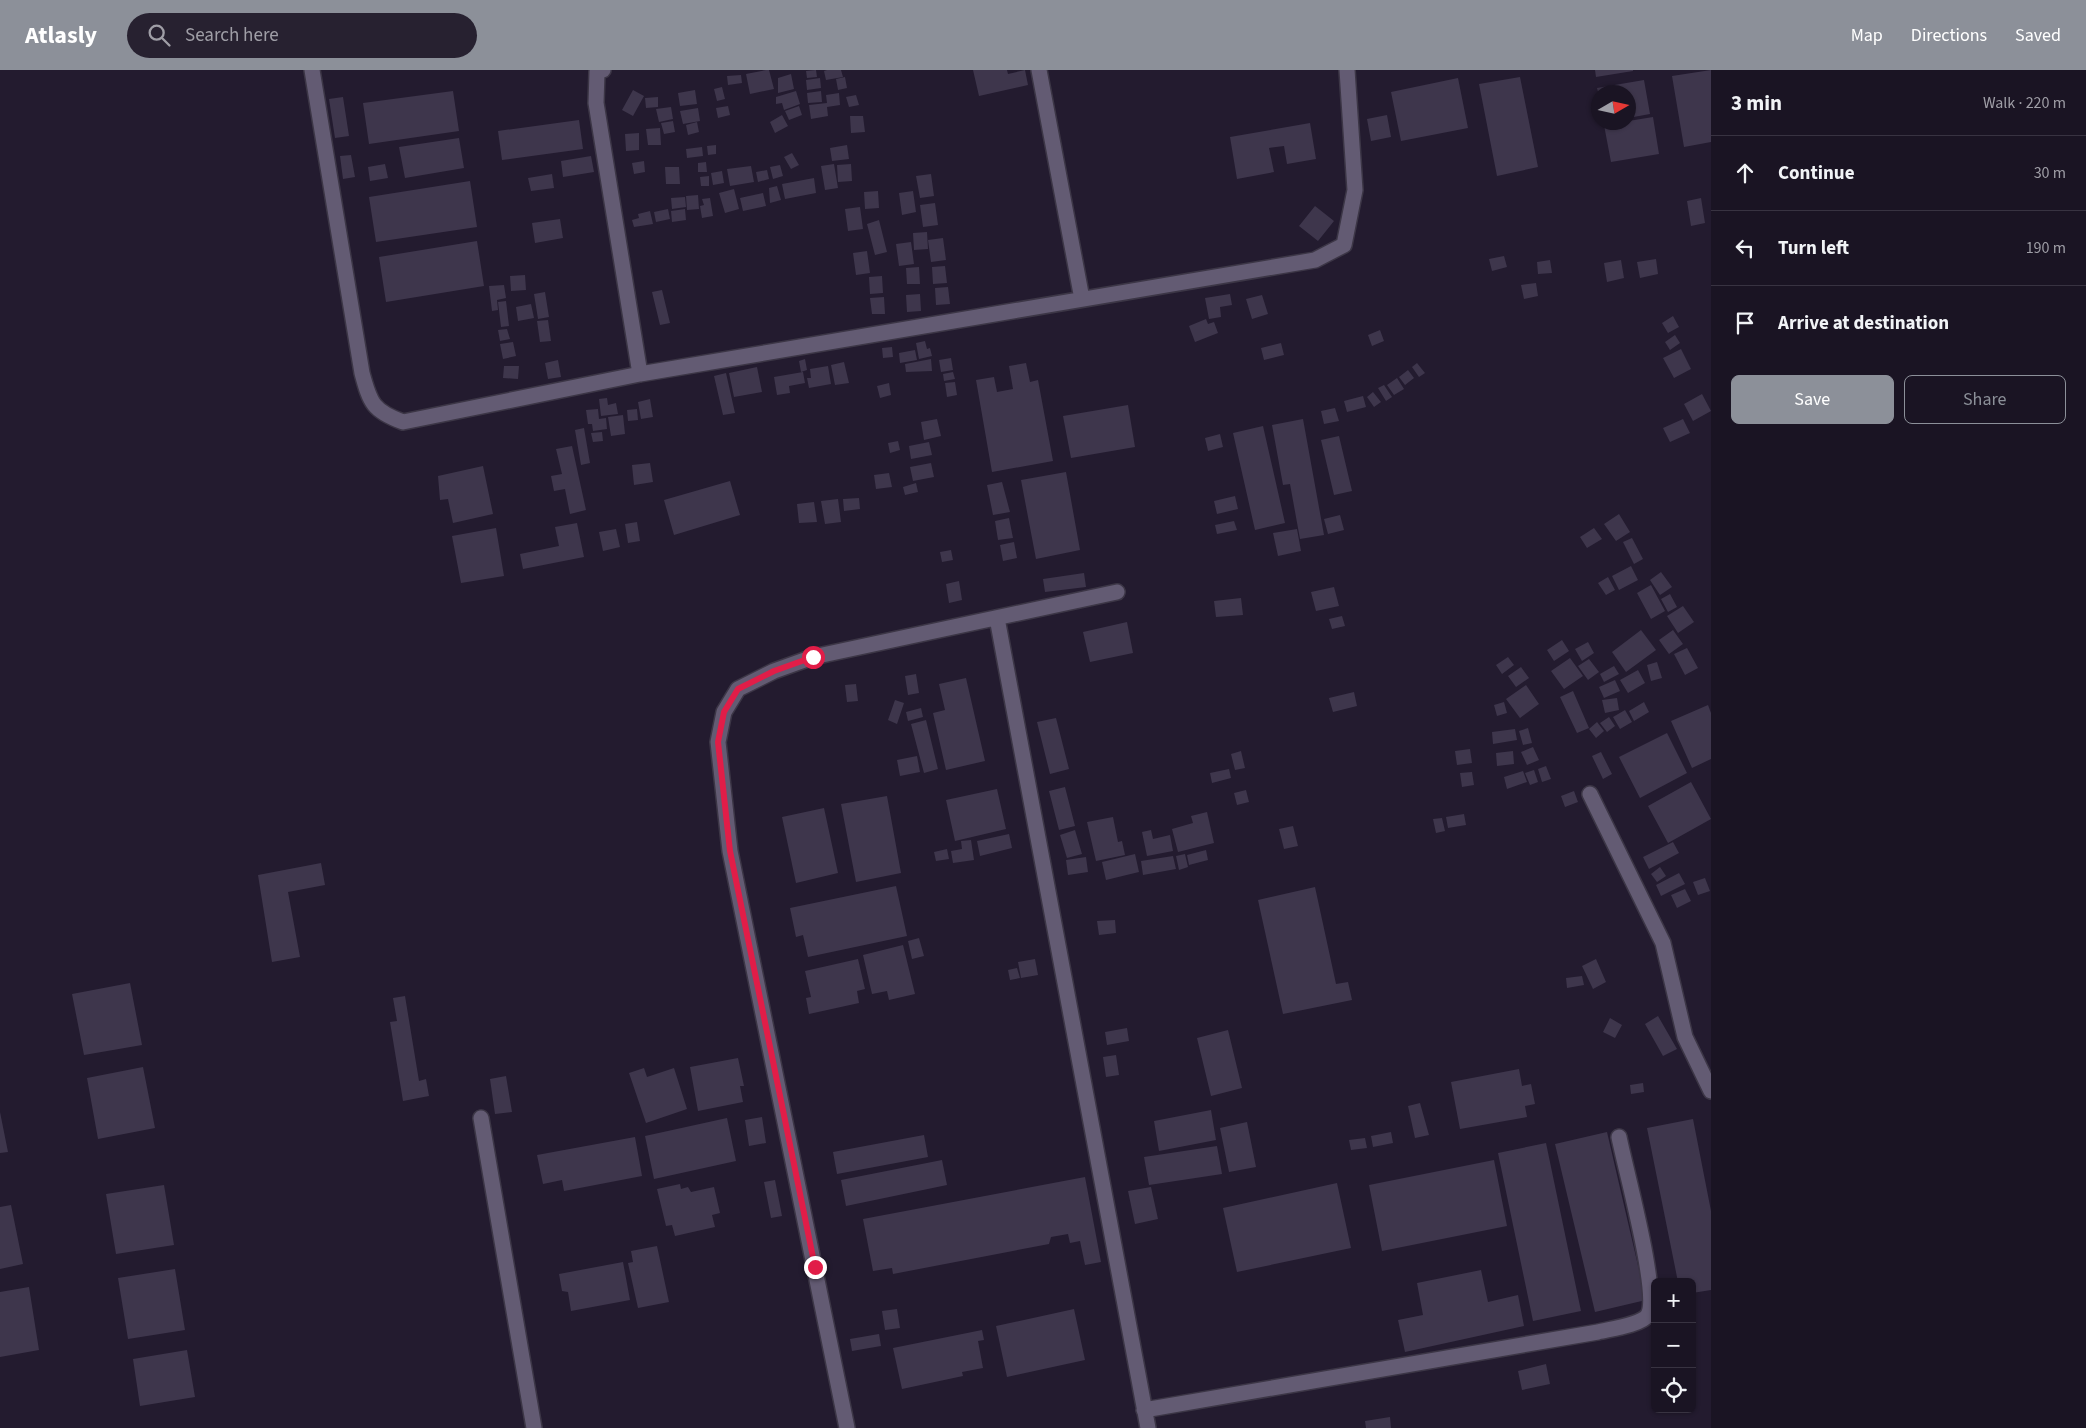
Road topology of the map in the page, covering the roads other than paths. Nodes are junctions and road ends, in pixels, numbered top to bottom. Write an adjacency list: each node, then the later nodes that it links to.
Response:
1 (312, 70): 6 (street)
2 (1039, 70): 5 (street)
3 (1347, 70): 5 (street)
4 (599, 71): 6 (street)
5 (1082, 299): 6 (street)
6 (640, 374)
7 (1117, 592): 8 (street)
8 (997, 618): 13 (street); 15 (street)
9 (1590, 794): 10 (street)
10 (1711, 1091)
11 (481, 1118): 14 (street)
12 (1619, 1137): 13 (street)
13 (1144, 1410): 16 (street)
14 (534, 1428)
15 (847, 1428)
16 (1148, 1428)

